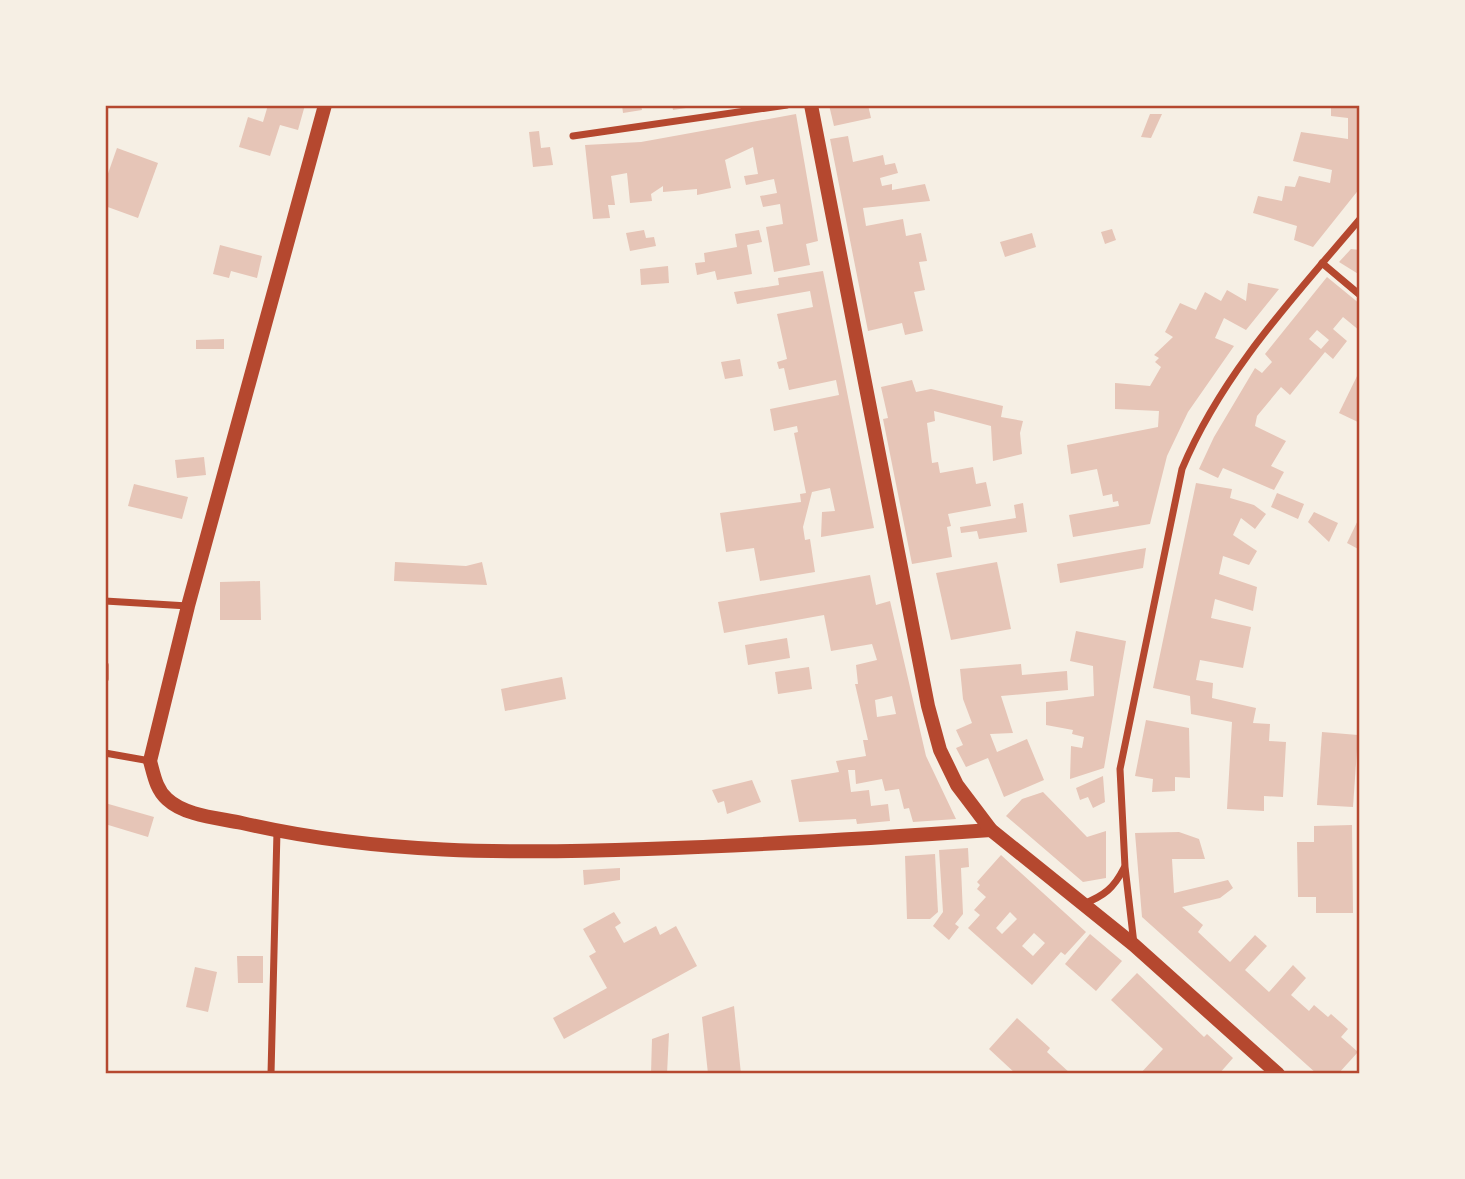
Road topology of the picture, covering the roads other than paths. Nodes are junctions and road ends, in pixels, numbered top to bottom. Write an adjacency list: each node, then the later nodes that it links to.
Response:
1 (325, 105): 9 (main road)
2 (787, 105): 4 (street)
3 (811, 105): 14 (main road)
4 (573, 136)
5 (1360, 219): 6 (street)
6 (1322, 263): 7 (street); 16 (street)
7 (1360, 295)
8 (105, 601): 9 (street)
9 (188, 606): 13 (main road)
10 (105, 665): 11 (street)
11 (105, 679)
12 (105, 752): 13 (street)
13 (150, 761): 15 (main road)
14 (991, 830): 15 (main road); 17 (main road)
15 (277, 831): 19 (street)
16 (1125, 867): 17 (street); 18 (street)
17 (1083, 904): 18 (main road)
18 (1134, 945): 20 (main road)
19 (271, 1074)
20 (1278, 1074)

